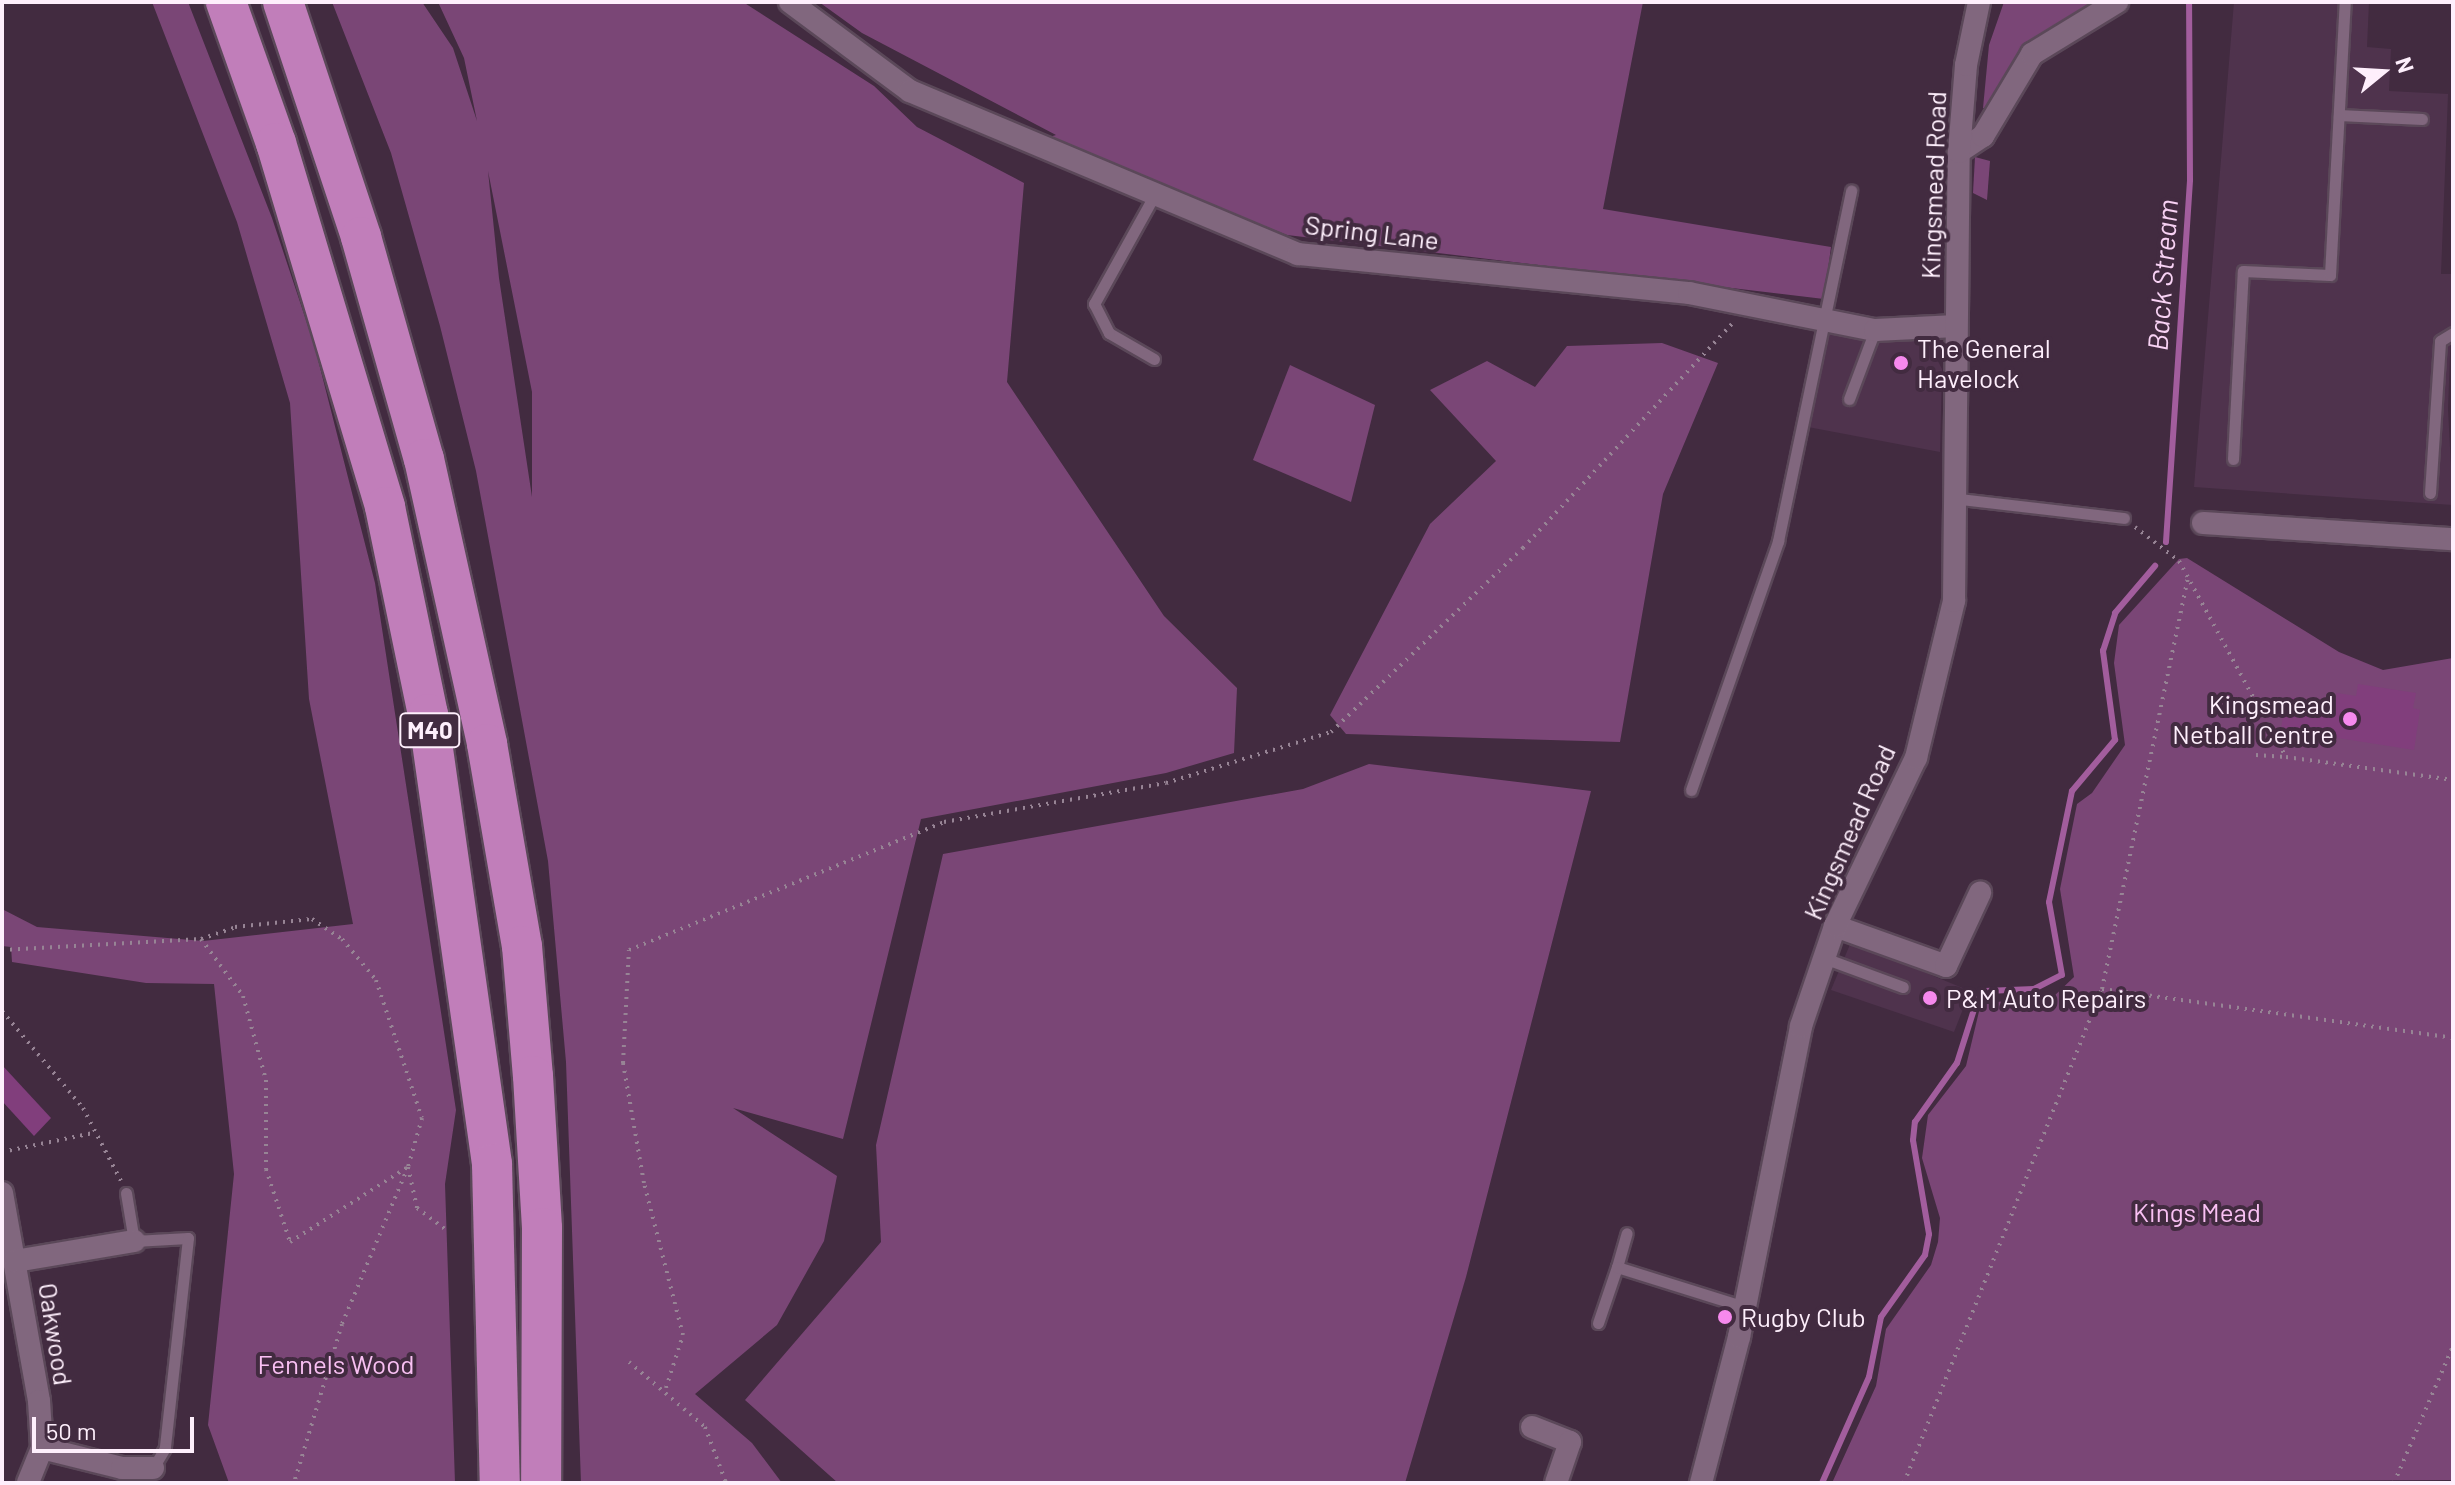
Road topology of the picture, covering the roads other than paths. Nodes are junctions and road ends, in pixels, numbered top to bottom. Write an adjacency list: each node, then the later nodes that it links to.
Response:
1 (226, 2): 43 (highway, M40)
2 (283, 2): 44 (highway, M40)
3 (790, 2): 11 (street, Spring Lane)
4 (1979, 2): 9 (street, Kingsmead Road)
5 (2117, 2): 9 (street)
6 (2345, 2): 7 (lane)
7 (2339, 115): 8 (lane); 18 (lane)
8 (2422, 119)
9 (1959, 152): 13 (street, Kingsmead Road)
10 (1851, 191): 12 (lane)
11 (1155, 194): 12 (street, Spring Lane); 16 (lane)
12 (1826, 320): 14 (street, Spring Lane); 24 (lane)
13 (1956, 326): 14 (street, Spring Lane); 20 (street, Kingsmead Road)
14 (1875, 330): 17 (lane)
15 (2453, 333): 19 (lane)
16 (1154, 359)
17 (1849, 399)
18 (2233, 459)
19 (2430, 493)
20 (1960, 499): 21 (lane); 26 (street, Kingsmead Road)
21 (2124, 518)
22 (2203, 523): 23 (street)
23 (2453, 539)
24 (1691, 790)
25 (1980, 893): 26 (street)
26 (1835, 926): 27 (street, Kingsmead Road)
27 (1824, 958): 28 (lane); 36 (street, Kingsmead Road)
28 (1903, 987)
29 (2, 1193): 33 (street, Oakwood)
30 (126, 1193): 32 (lane)
31 (1627, 1233): 34 (lane)
32 (134, 1241): 33 (street); 40 (lane)
33 (15, 1261): 35 (street, Oakwood)
34 (1617, 1267): 36 (lane); 37 (lane)
35 (11, 1294): 39 (street, Oakwood)
36 (1745, 1307): 46 (street, Kingsmead Road)
37 (1598, 1323)
38 (1532, 1427): 45 (street)
39 (42, 1448): 41 (street); 42 (street, Oakwood)
40 (153, 1468): 41 (street)
41 (121, 1475)
42 (28, 1483)
43 (500, 1483)
44 (541, 1483)
45 (1556, 1483)
46 (1701, 1483)

